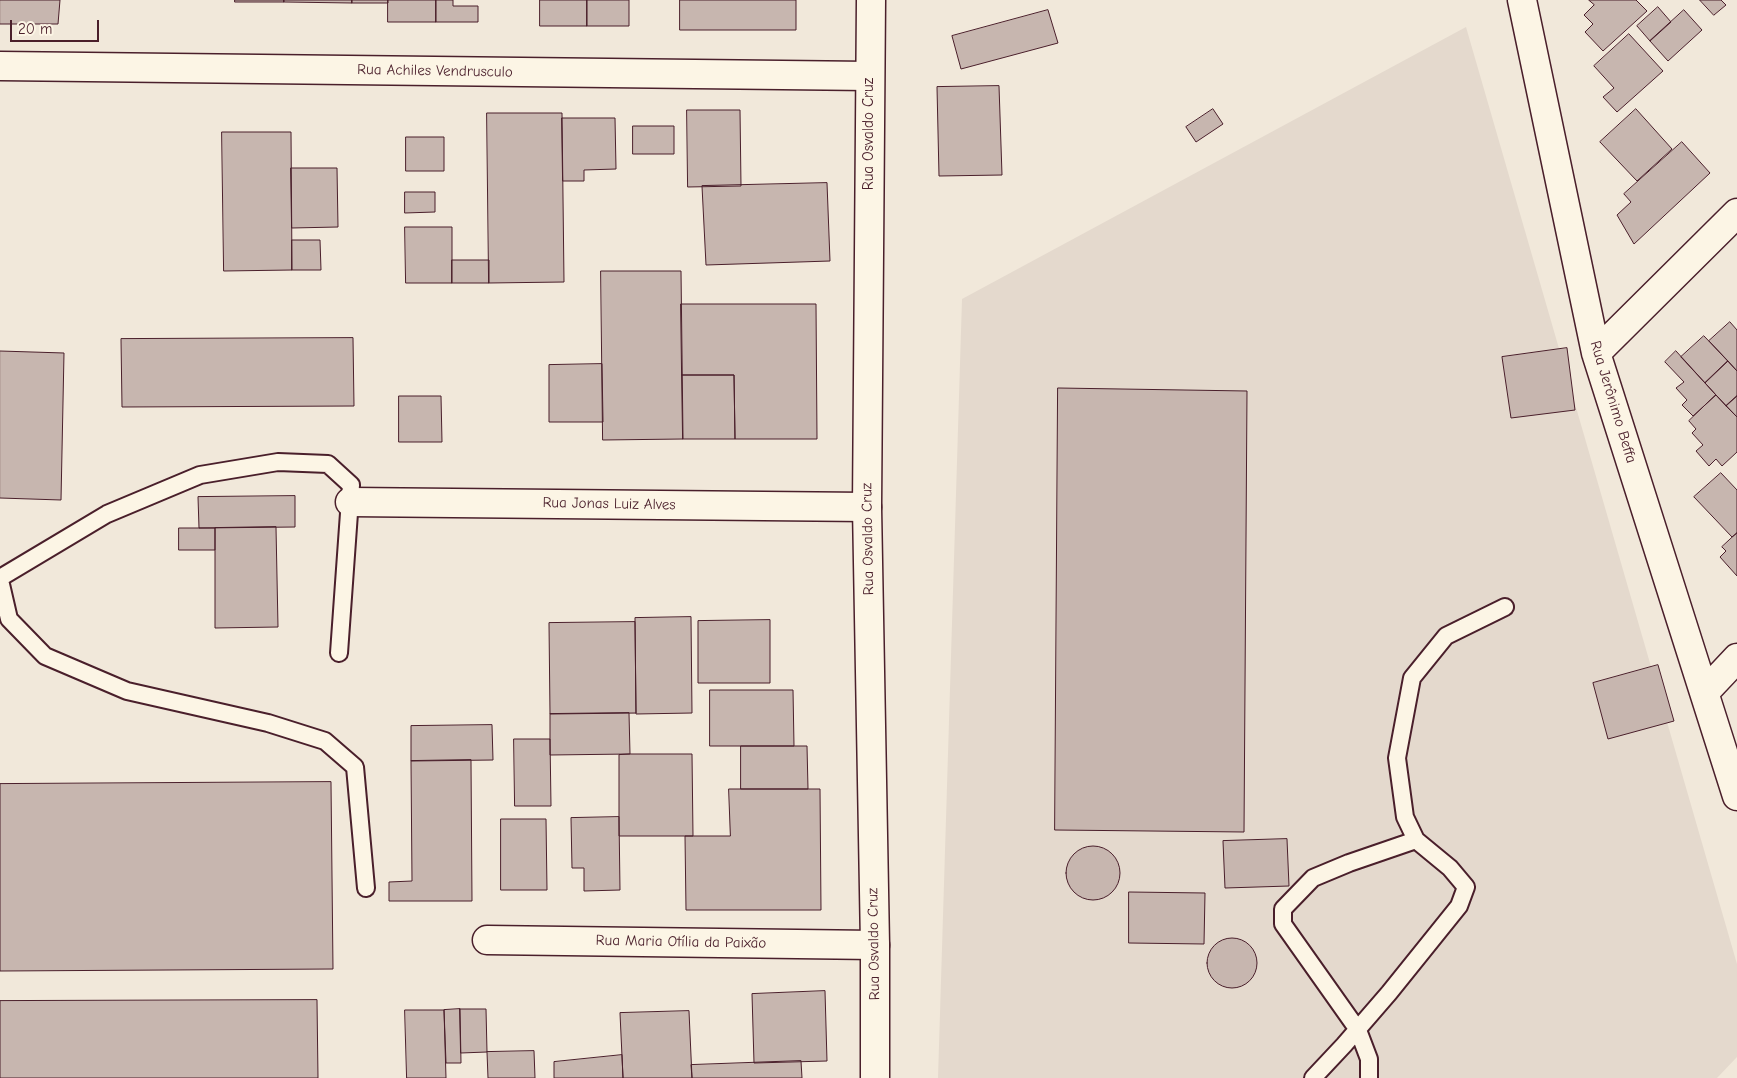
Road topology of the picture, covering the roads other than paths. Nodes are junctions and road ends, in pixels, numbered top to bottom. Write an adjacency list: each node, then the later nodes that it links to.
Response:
1 (871, 0): 4 (main road, Rua Osvaldo Cruz)
2 (1524, 1): 6 (main road, Rua Jerônimo Beffa)
3 (0, 66): 4 (main road, Rua Achiles Vendrusculo)
4 (869, 76): 8 (main road, Rua Osvaldo Cruz)
5 (1737, 213): 6 (main road)
6 (1596, 353): 13 (main road, Rua Jerônimo Beffa)
7 (350, 502): 8 (main road, Rua Jonas Luiz Alves); 9 (lane); 11 (lane)
8 (867, 507): 18 (main road, Rua Osvaldo Cruz)
9 (0, 579): 16 (lane)
10 (1505, 607): 15 (lane)
11 (339, 653)
12 (1737, 658): 13 (main road)
13 (1705, 692): 14 (main road, Rua Jerônimo Beffa)
14 (1737, 796)
15 (1416, 840): 19 (lane); 19 (lane)
16 (366, 888)
17 (487, 940): 18 (main road, Rua Maria Otília da Paixão)
18 (874, 945): 20 (main road, Rua Osvaldo Cruz)
19 (1358, 1030): 21 (lane); 22 (lane)
20 (875, 1078)
21 (1313, 1078)
22 (1369, 1078)

